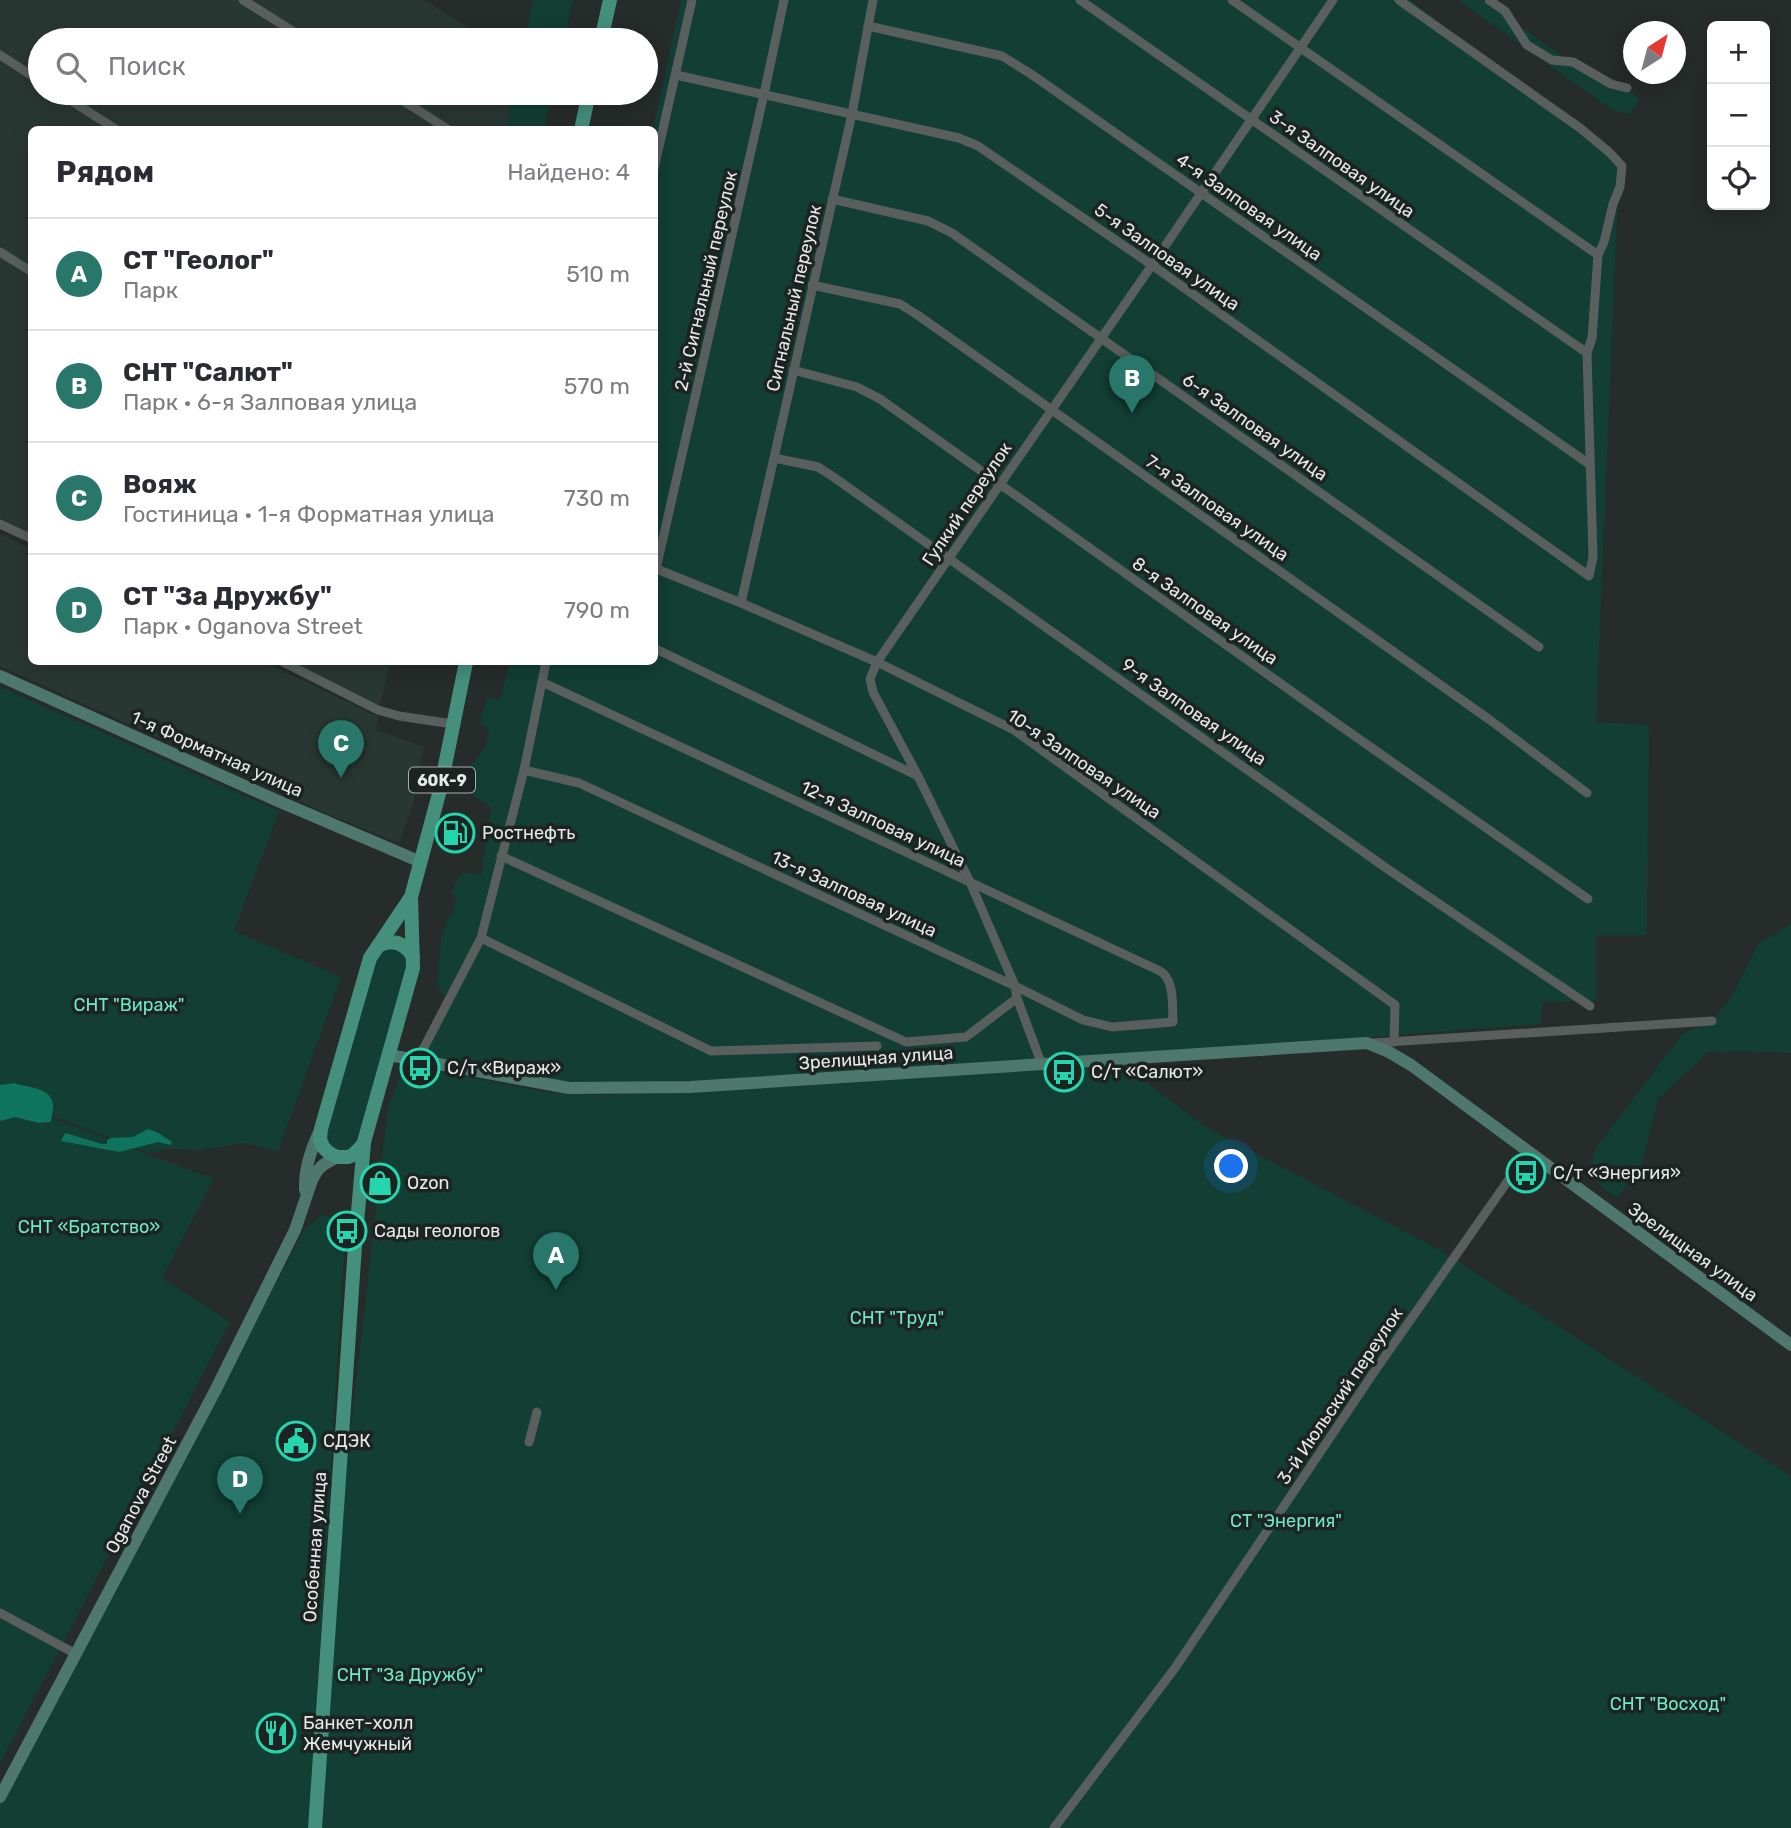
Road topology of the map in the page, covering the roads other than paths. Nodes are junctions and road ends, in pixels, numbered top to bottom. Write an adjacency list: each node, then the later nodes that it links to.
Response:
1 (243, 0): 12 (street)
2 (610, 0): 13 (main road)
3 (692, 0): 17 (street)
4 (784, 0): 19 (street, 2-й Сигнальный переулок)
5 (873, 0): 11 (street, Сигнальный переулок)
6 (1080, 0): 24 (street, 3-я Залповая улица)
7 (1232, 0): 14 (street)
8 (1333, 0): 14 (street, Гулкий переулок)
9 (1399, 0): 32 (street)
10 (1489, 0): 18 (street)
11 (868, 26): 23 (street, Сигнальный переулок); 29 (street, 4-я Залповая улица)
12 (288, 28)
13 (604, 28)
14 (1300, 48): 24 (street, Гулкий переулок); 32 (street)
15 (0, 55): 16 (street)
16 (28, 73)
17 (676, 75): 19 (street, 5-я Залповая улица); 28 (street)
18 (1628, 88)
19 (764, 94): 23 (street, 5-я Залповая улица); 45 (street, 2-й Сигнальный переулок)
20 (78, 105): 25 (street)
21 (410, 105): 26 (street)
22 (586, 105): 27 (main road)
23 (852, 114): 30 (street, Сигнальный переулок); 33 (street, 5-я Залповая улица)
24 (1251, 120): 29 (street, Гулкий переулок); 37 (street, 3-я Залповая улица)
25 (111, 126)
26 (443, 126)
27 (582, 126)
28 (658, 152)
29 (1201, 193): 33 (street, Гулкий переулок); 41 (street, 4-я Залповая улица)
30 (832, 200): 35 (street, Сигнальный переулок); 36 (street, 6-я Залповая улица)
31 (0, 252): 34 (street)
32 (1598, 255): 37 (street)
33 (1152, 265): 36 (street, Гулкий переулок); 41 (street, 5-я Залповая улица)
34 (28, 270)
35 (812, 285): 38 (street, Сигнальный переулок); 39 (street, 7-я Залповая улица)
36 (1101, 338): 39 (street, Гулкий переулок); 49 (street, 6-я Залповая улица)
37 (1587, 353): 41 (street)
38 (793, 370): 40 (street, Сигнальный переулок); 42 (street, 8-я Залповая улица)
39 (1051, 410): 42 (street, Гулкий переулок); 60 (street, 7-я Залповая улица)
40 (774, 457): 46 (street, 9-я Залповая улица); 48 (street, Сигнальный переулок)
41 (1589, 464)
42 (1000, 485): 46 (street, Гулкий переулок); 65 (street, 8-я Залповая улица)
43 (0, 524): 44 (street)
44 (28, 537)
45 (658, 555)
46 (950, 558): 51 (street, Гулкий переулок); 71 (street, 9-я Залповая улица)
47 (658, 569): 48 (street, 10-я Залповая улица)
48 (741, 603): 51 (street, 10-я Залповая улица)
49 (1539, 647)
50 (658, 650): 59 (street)
51 (877, 662): 59 (street); 74 (street, 10-я Залповая улица)
52 (289, 665): 57 (street)
53 (465, 665): 57 (main road, 60К-9)
54 (545, 665): 56 (street)
55 (0, 676): 62 (street, 1-я Форматная улица)
56 (542, 682): 58 (street); 63 (street, 12-я Залповая улица)
57 (453, 724): 62 (main road, 60К-9)
58 (524, 769): 61 (street); 69 (street, 13-я Залповая улица)
59 (918, 776): 63 (street)
60 (1587, 793)
61 (502, 856): 66 (street); 70 (street)
62 (421, 862): 64 (main road, 60К-9)
63 (970, 883): 69 (street); 73 (street, 12-я Залповая улица)
64 (411, 897): 67 (main road); 68 (main road, Особенная улица)
65 (1588, 899)
66 (481, 938): 76 (street); 78 (street)
67 (378, 946): 68 (main road); 80 (main road)
68 (412, 957): 77 (main road, Особенная улица)
69 (1015, 986): 70 (street); 73 (street, 13-я Залповая улица)
70 (1017, 998): 79 (street)
71 (1590, 1006)
72 (1712, 1021): 74 (street, Зрелищная улица)
73 (1173, 1022)
74 (1394, 1042): 75 (street, Зрелищная улица)
75 (1367, 1044): 79 (street, Зрелищная улица); 82 (street, Зрелищная улица)
76 (877, 1046)
77 (389, 1055): 78 (street, Зрелищная улица); 81 (main road, Особенная улица)
78 (417, 1061): 79 (street, Зрелищная улица)
79 (1042, 1065)
80 (321, 1129): 83 (main road); 85 (street, Oganova Street)
81 (364, 1142): 83 (main road); 84 (main road, Особенная улица)
82 (1528, 1152): 86 (street, Зрелищная улица); 93 (street, 3-й Июльский переулок)
83 (339, 1157): 84 (main road); 85 (street, Oganova Street)
84 (359, 1185): 92 (main road, Особенная улица)
85 (305, 1204): 90 (street, Oganova Street)
86 (1791, 1345)
87 (537, 1412): 88 (street)
88 (529, 1441)
89 (0, 1613): 90 (street)
90 (76, 1654): 91 (street, Oganova Street)
91 (0, 1797)
92 (315, 1828)
93 (1054, 1828)

